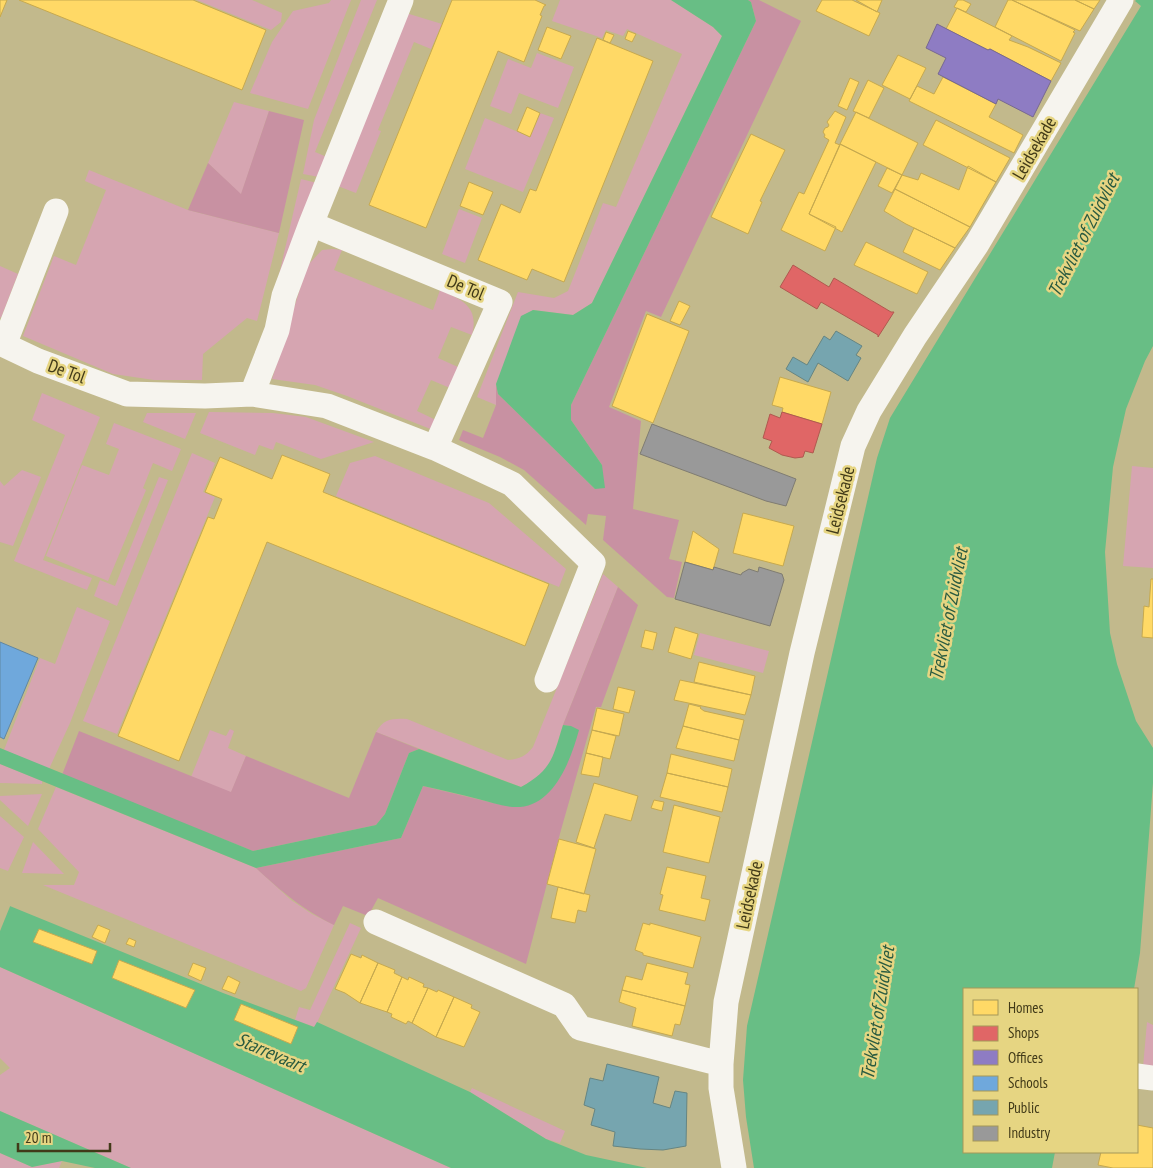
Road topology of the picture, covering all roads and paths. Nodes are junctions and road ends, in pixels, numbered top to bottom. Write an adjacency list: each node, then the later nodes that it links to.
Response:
1 (401, 0): 4 (street)
2 (1121, 0): 10 (street, Leidsekade)
3 (56, 211): 5 (street, De Tol)
4 (311, 224): 6 (street); 7 (street, De Tol)
5 (2, 344): 6 (street, De Tol)
6 (252, 394): 7 (street, De Tol)
7 (434, 448): 8 (street, De Tol)
8 (547, 680)
9 (376, 922): 10 (street)
10 (721, 1064): 13 (street, Leidsekade)
11 (1138, 1076): 12 (street)
12 (1153, 1078)
13 (733, 1167)

